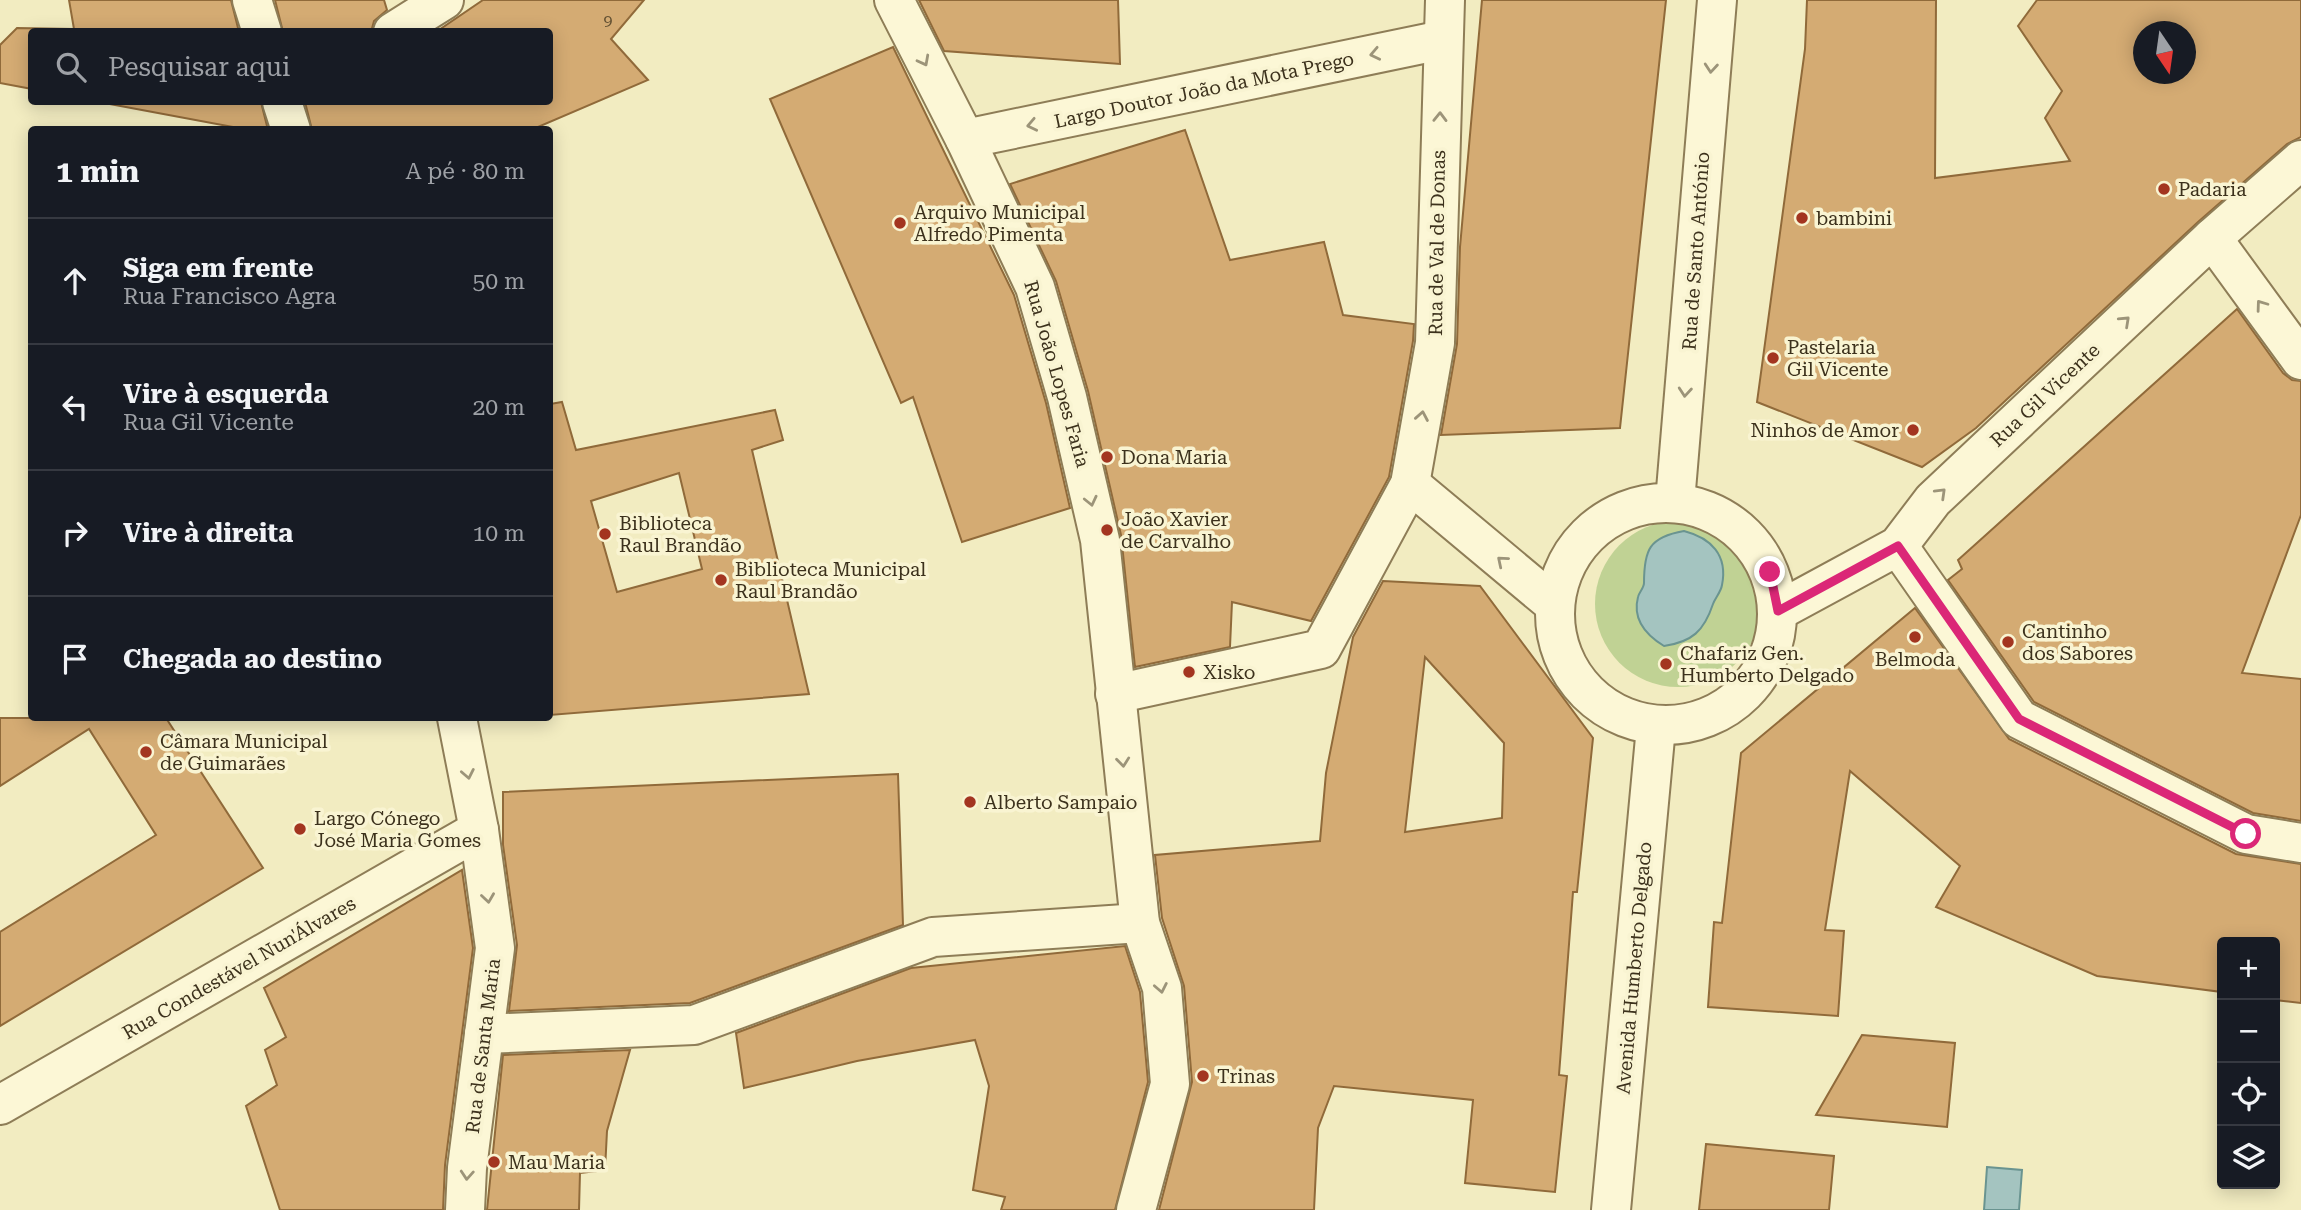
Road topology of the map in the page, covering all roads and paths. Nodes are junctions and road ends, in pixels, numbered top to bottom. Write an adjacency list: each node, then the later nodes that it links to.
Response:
1 (252, 0): 6 (street)
2 (444, 0): 7 (street)
3 (894, 0): 9 (street, Rua João Lopes Faria, one-way to 9)
4 (1445, 0): 8 (street, Rua de Val de Donas)
5 (1717, 0): 14 (street, Rua de Santo António, one-way to 14)
6 (261, 28)
7 (399, 28)
8 (1442, 40): 9 (street, Largo Doutor João da Mota Prego, one-way to 9); 13 (street, Rua de Val de Donas, one-way to 8)
9 (965, 139): 18 (street, Rua João Lopes Faria, one-way to 18)
10 (2301, 160): 11 (street, Rua Gil Vicente)
11 (2212, 238): 12 (street, one-way to 11); 15 (street, Rua Gil Vicente, one-way to 11)
12 (2301, 360)
13 (1410, 484): 16 (street, one-way to 13); 18 (street, Rua de Val de Donas)
14 (1675, 502): 16 (street); 17 (street)
15 (1898, 546): 17 (street, Rua Gil Vicente); 22 (street)
16 (1555, 605): 20 (street)
17 (1778, 611): 20 (street)
18 (1115, 694): 23 (street, Rua João Lopes Faria, one-way to 23)
19 (458, 721): 21 (street, Rua de Santa Maria, one-way to 21)
20 (1657, 727): 28 (street, Avenida Humberto Delgado)
21 (479, 830): 24 (street, Rua de Santa Maria, one-way to 24); 25 (street, Rua Condestável Nun'Álvares)
22 (2301, 843)
23 (1140, 923): 24 (street); 27 (street, Rua João Lopes Faria, one-way to 27)
24 (484, 1034): 26 (street, Rua de Santa Maria, one-way to 26)
25 (0, 1105)
26 (465, 1210)
27 (1136, 1210)
28 (1611, 1210)

